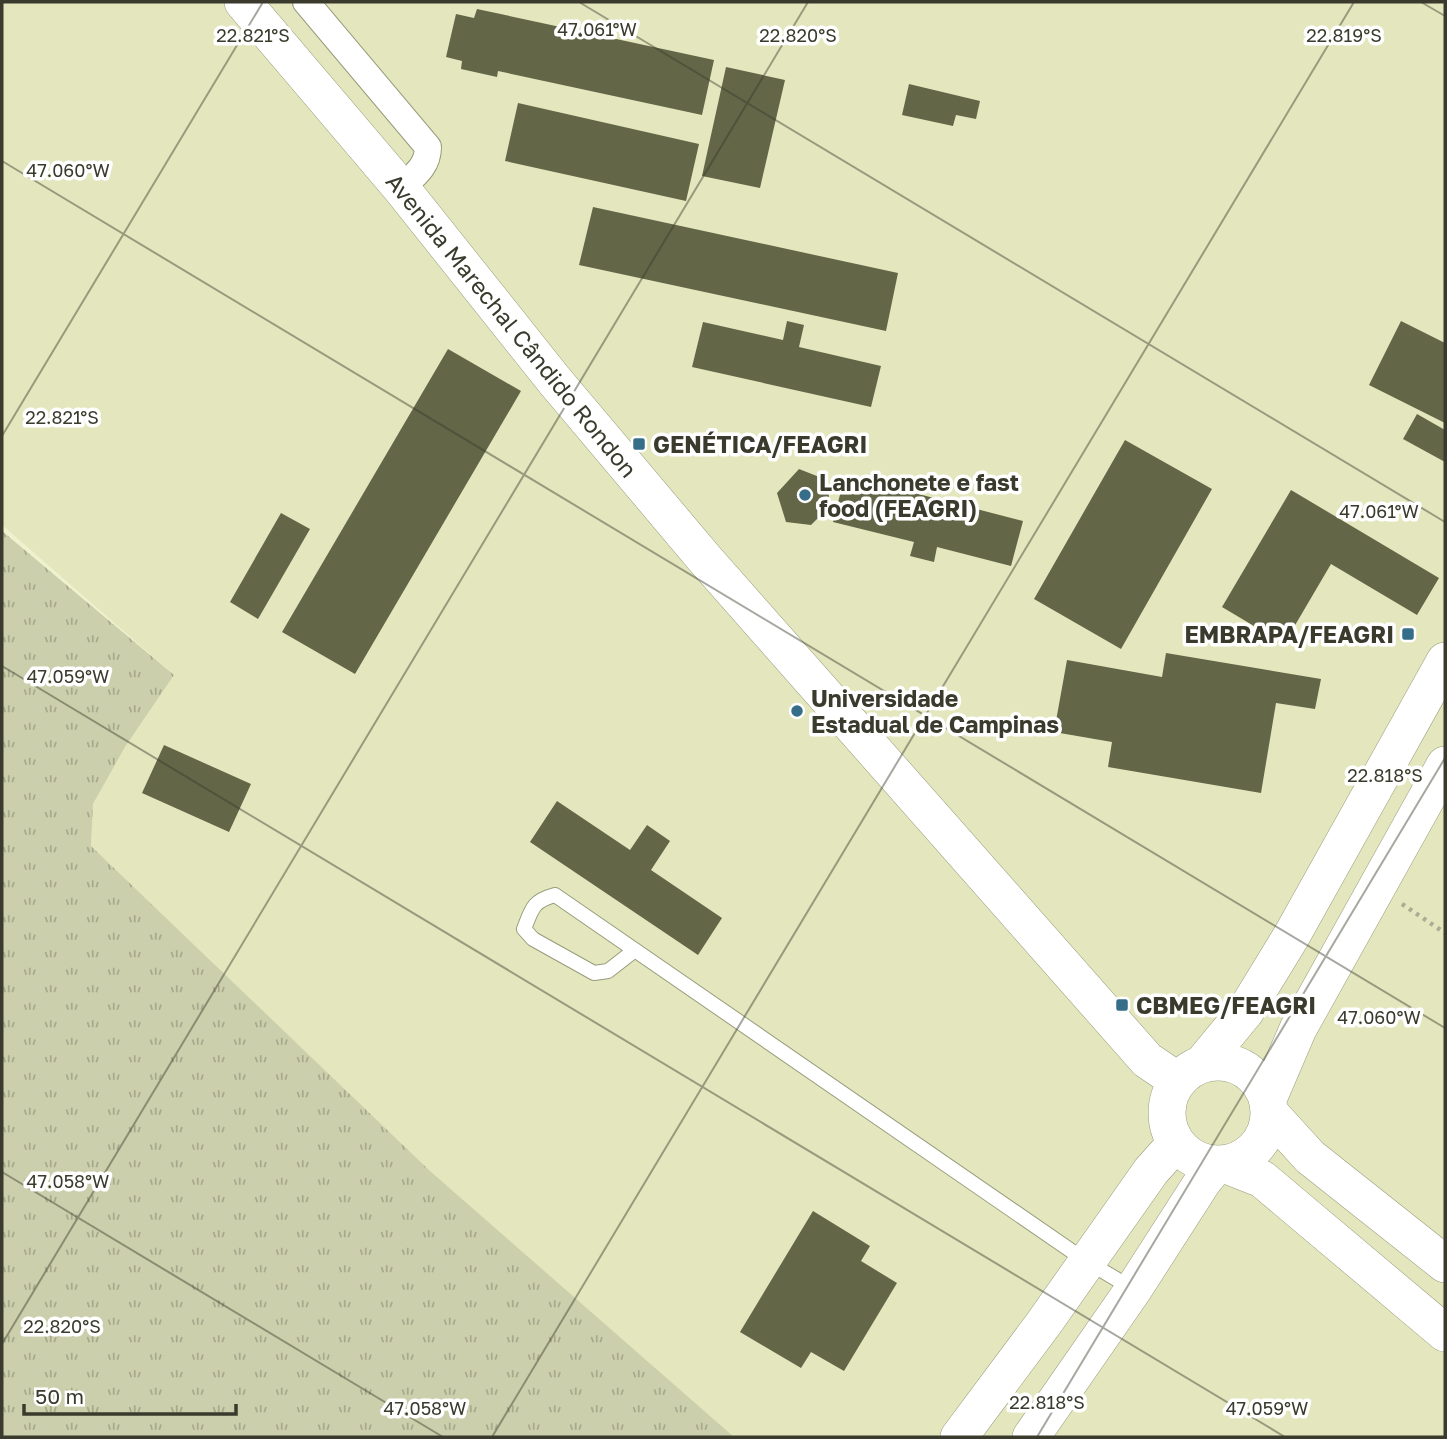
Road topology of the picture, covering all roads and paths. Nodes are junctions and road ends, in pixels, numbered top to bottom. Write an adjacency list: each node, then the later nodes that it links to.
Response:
1 (243, 2): 3 (street, Avenida Marechal Cândido Rondon)
2 (306, 2): 3 (street)
3 (401, 188): 9 (street, Avenida Marechal Cândido Rondon)
4 (1445, 661): 9 (street)
5 (1445, 765): 6 (street)
6 (1376, 887): 7 (path); 10 (street)
7 (1445, 933)
8 (635, 950): 8 (lane); 13 (lane)
9 (1190, 1073): 10 (street); 11 (street)
10 (1268, 1105): 12 (street); 14 (street)
11 (1175, 1143): 12 (street); 13 (street)
12 (1220, 1164): 15 (street); 16 (street)
13 (1086, 1261): 15 (lane); 17 (street)
14 (1445, 1264)
15 (1133, 1290): 18 (street)
16 (1445, 1333)
17 (960, 1437)
18 (1031, 1437)

